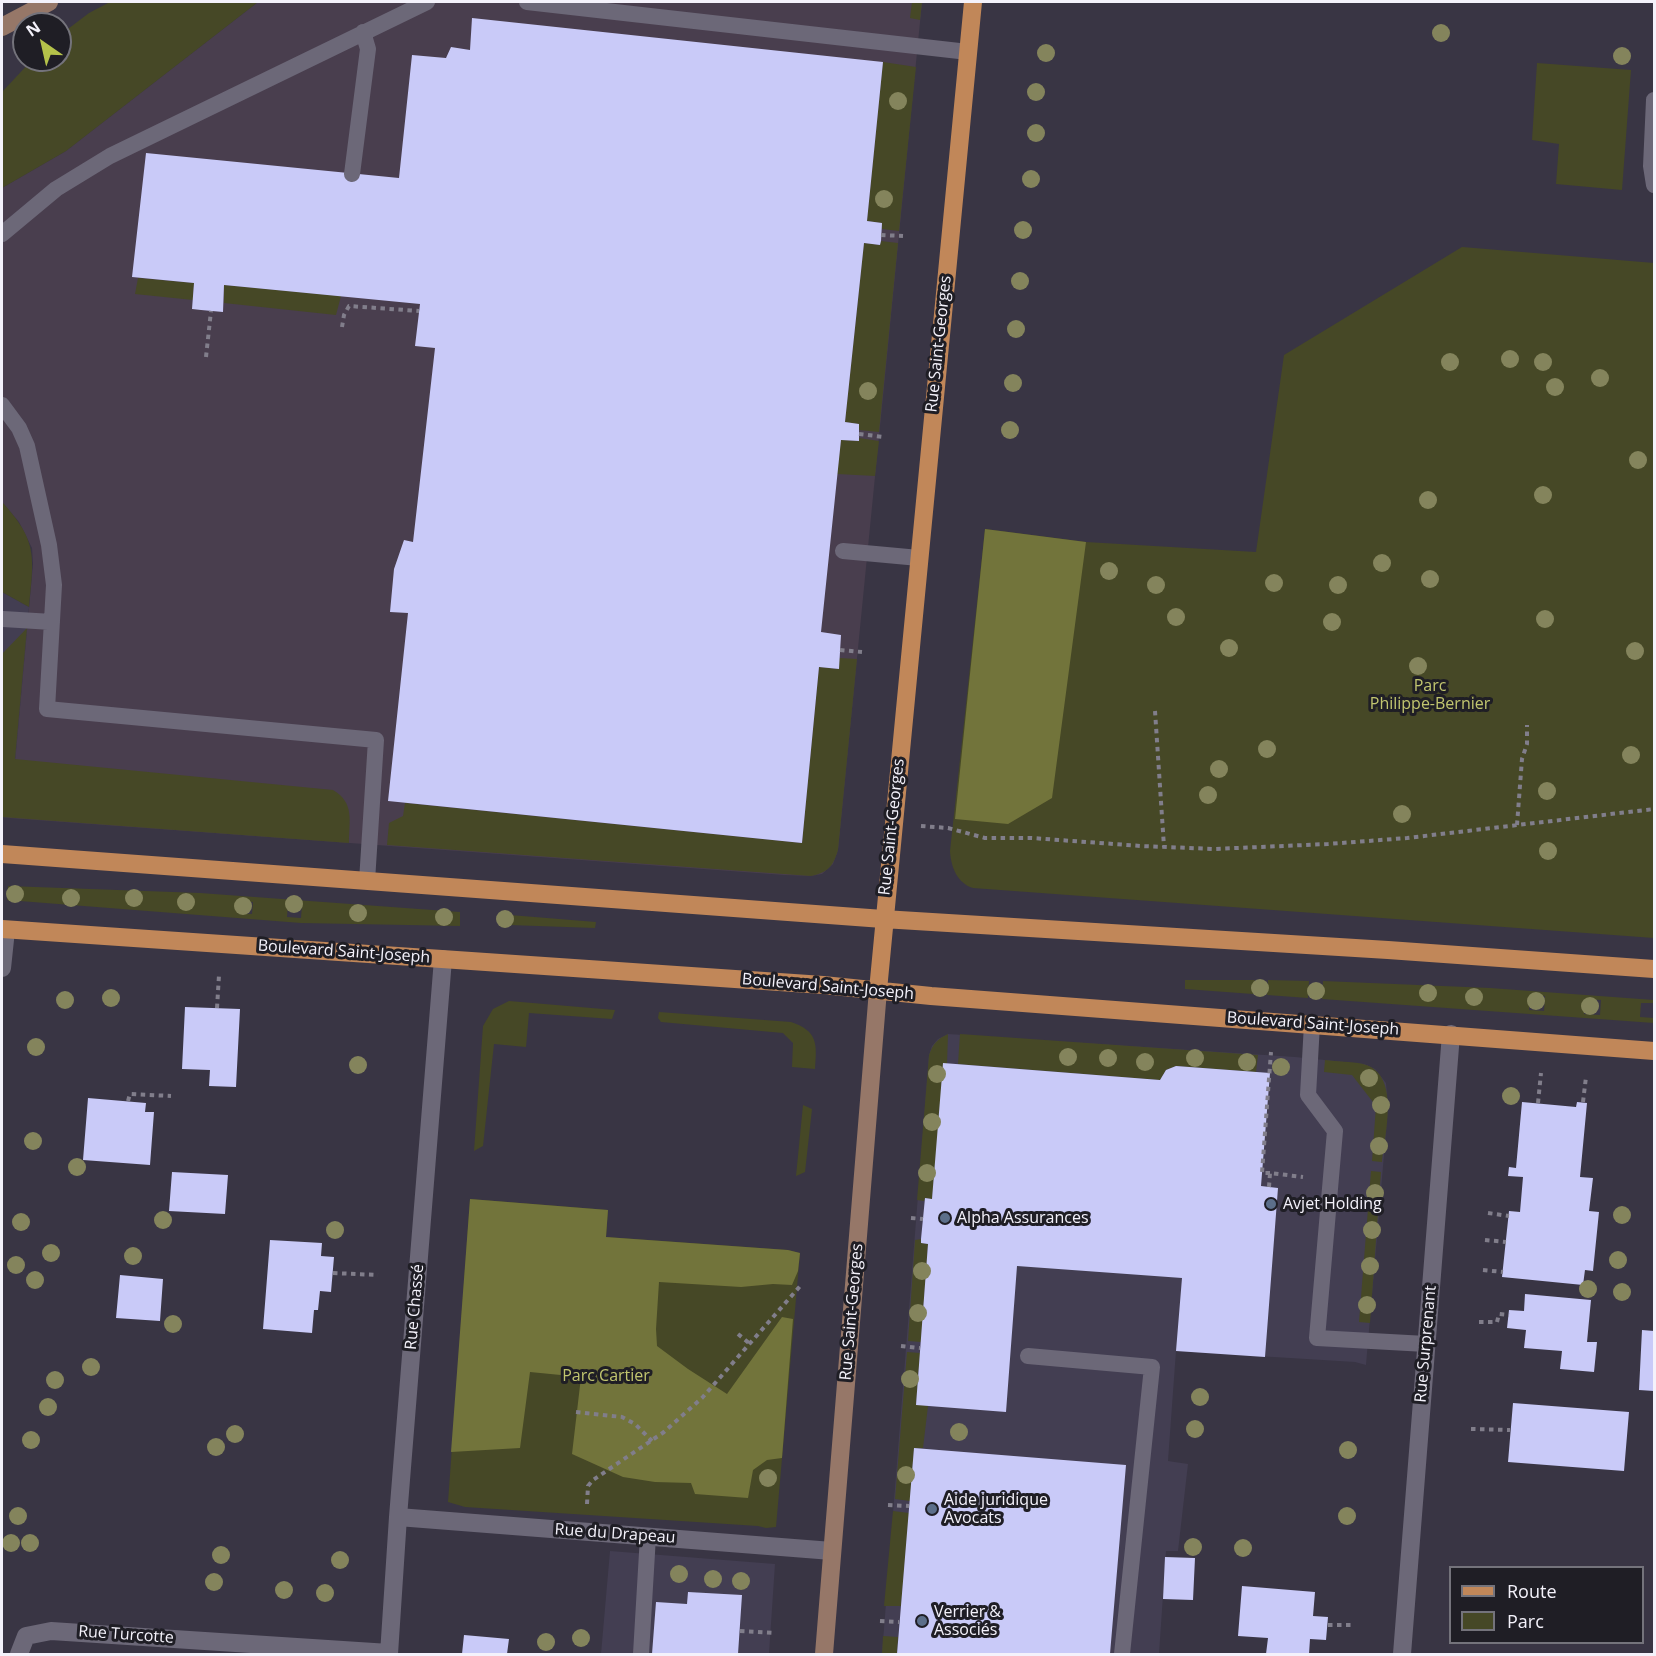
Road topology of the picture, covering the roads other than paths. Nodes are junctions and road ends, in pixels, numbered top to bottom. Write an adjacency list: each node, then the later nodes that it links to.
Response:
1 (49, 2): 5 (street)
2 (427, 2): 6 (lane)
3 (527, 2): 7 (lane)
4 (973, 2): 7 (main road, Rue Saint-Georges)
5 (2, 27)
6 (363, 32): 9 (lane); 11 (lane)
7 (968, 52): 14 (main road, Rue Saint-Georges)
8 (1654, 100): 10 (lane)
9 (352, 174)
10 (1654, 185)
11 (2, 234)
12 (2, 405): 16 (lane)
13 (843, 551): 14 (lane)
14 (918, 558): 19 (main road, Rue Saint-Georges)
15 (2, 619): 16 (lane)
16 (52, 622): 18 (lane)
17 (2, 854): 18 (main road)
18 (367, 881): 19 (main road)
19 (883, 919): 23 (main road); 24 (main road, Rue Saint-Georges)
20 (4, 929): 21 (main road, Boulevard Saint-Joseph); 22 (street)
21 (443, 959): 24 (main road, Boulevard Saint-Joseph); 30 (street, Rue Chassé)
22 (2, 968)
23 (1654, 969)
24 (878, 990): 25 (main road, Boulevard Saint-Joseph); 32 (street, Rue Saint-Georges)
25 (1312, 1024): 26 (main road, Boulevard Saint-Joseph); 28 (lane)
26 (1451, 1034): 27 (main road, Boulevard Saint-Joseph); 28 (street, Rue Surprenant)
27 (1654, 1051)
28 (1426, 1344): 38 (street, Rue Surprenant)
29 (1028, 1356): 37 (lane)
30 (398, 1517): 31 (street, Rue du Drapeau); 34 (street, Rue Chassé)
31 (648, 1536): 32 (street, Rue du Drapeau); 35 (lane)
32 (832, 1551): 36 (street, Rue Saint-Georges)
33 (19, 1654): 34 (street, Rue Turcotte)
34 (389, 1654)
35 (641, 1654)
36 (824, 1654)
37 (1122, 1654)
38 (1402, 1654)

